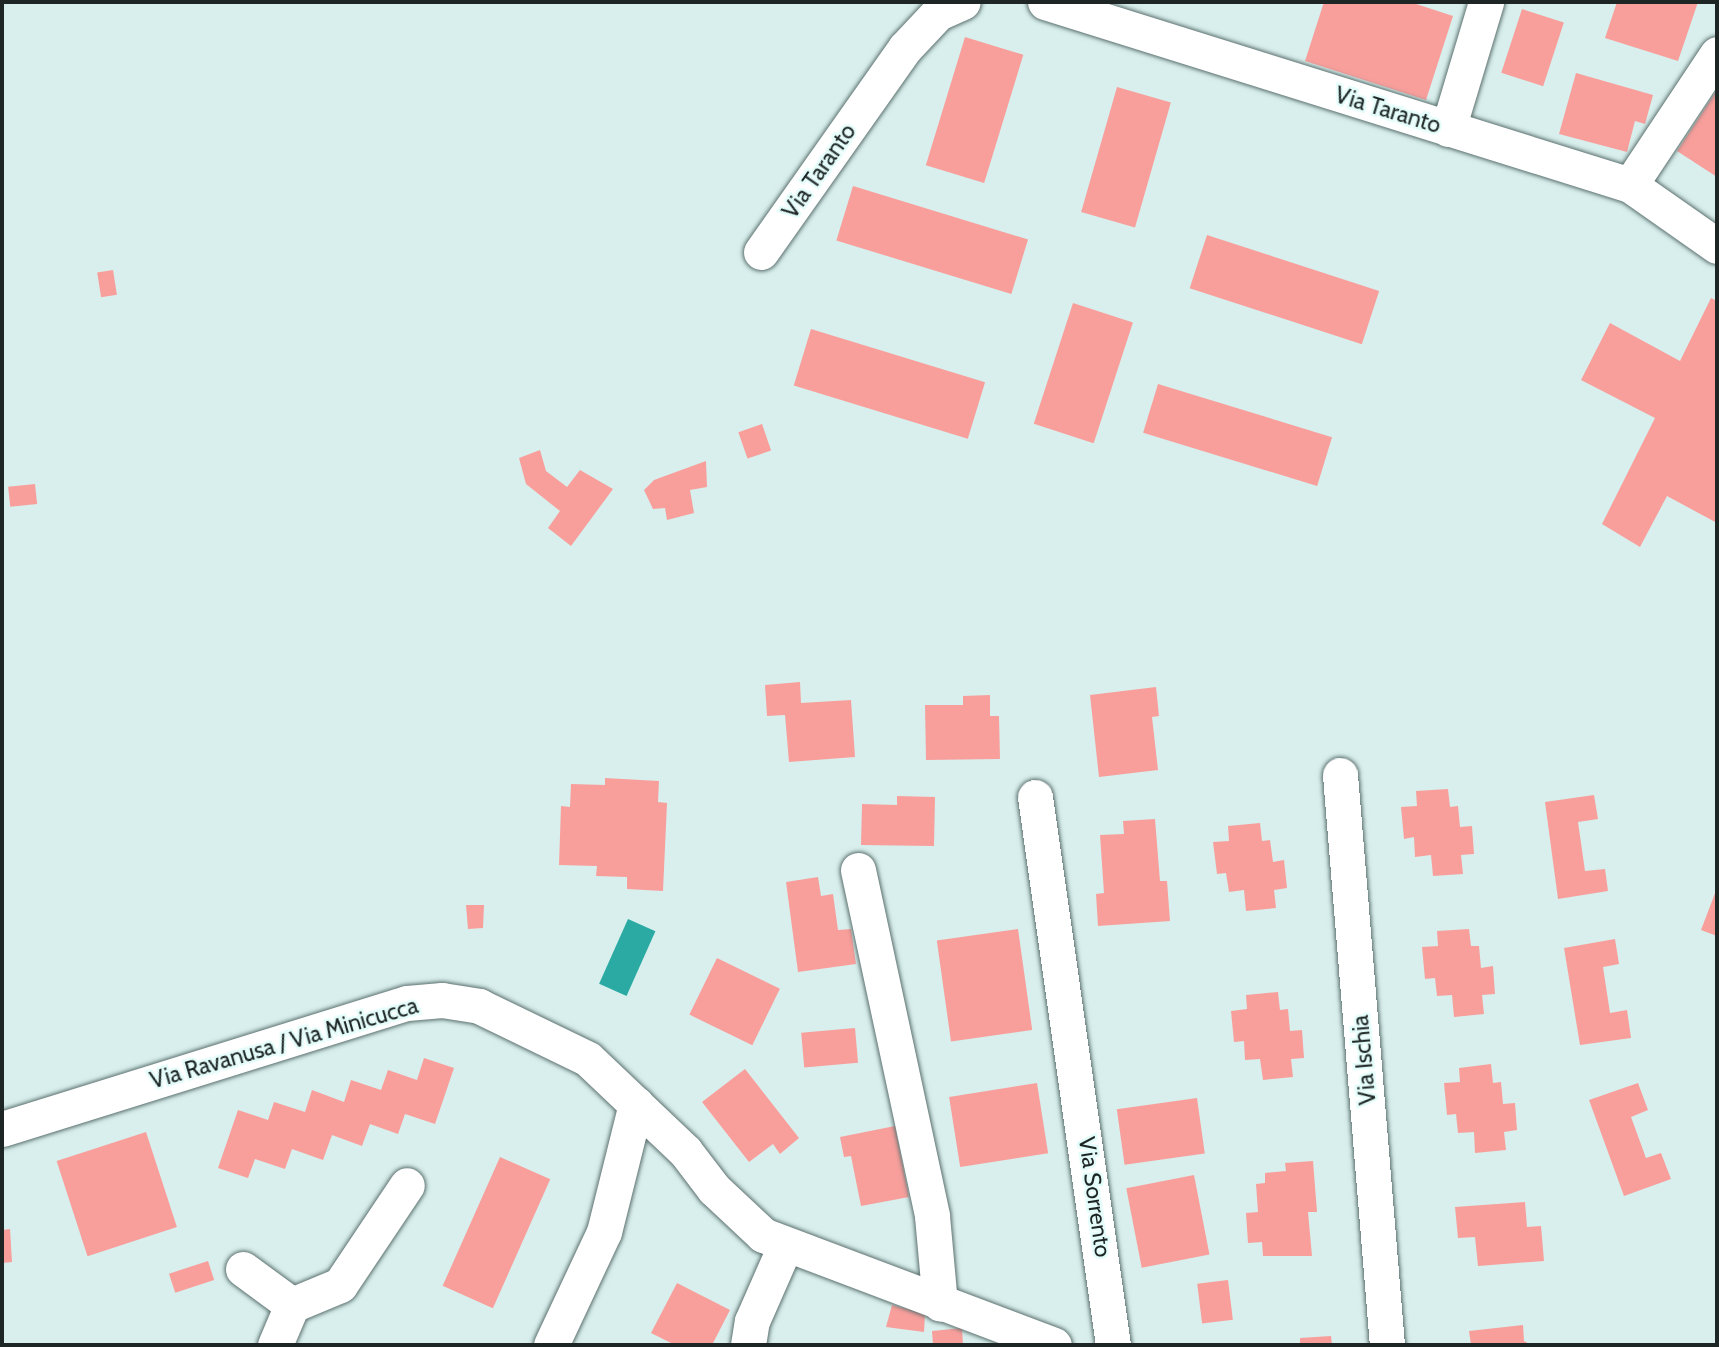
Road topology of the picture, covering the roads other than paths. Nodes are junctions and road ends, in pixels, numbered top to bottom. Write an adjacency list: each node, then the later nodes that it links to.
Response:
1 (963, 2): 8 (street, Via Taranto)
2 (1045, 2): 5 (street, Via Taranto)
3 (1486, 2): 5 (street)
4 (1717, 54): 6 (street)
5 (1448, 128): 6 (street, Via Taranto)
6 (1629, 185): 7 (street, Via Taranto)
7 (1717, 246)
8 (761, 252)
9 (1340, 775): 24 (street, Via Ischia)
10 (1035, 797): 23 (street, Via Sorrento)
11 (858, 870): 17 (street)
12 (636, 1104): 13 (street, Via Ravanusa / Via Minicucca); 15 (street, Via Ravanusa / Via Minicucca); 20 (street)
13 (2, 1129)
14 (407, 1185): 18 (street)
15 (785, 1246): 17 (street, Via Ravanusa / Via Minicucca); 21 (street)
16 (243, 1269): 18 (street)
17 (940, 1304): 22 (street, Via Ravanusa / Via Minicucca)
18 (292, 1305): 19 (street)
19 (275, 1345)
20 (551, 1345)
21 (748, 1345)
22 (1054, 1345)
23 (1113, 1345)
24 (1387, 1345)

